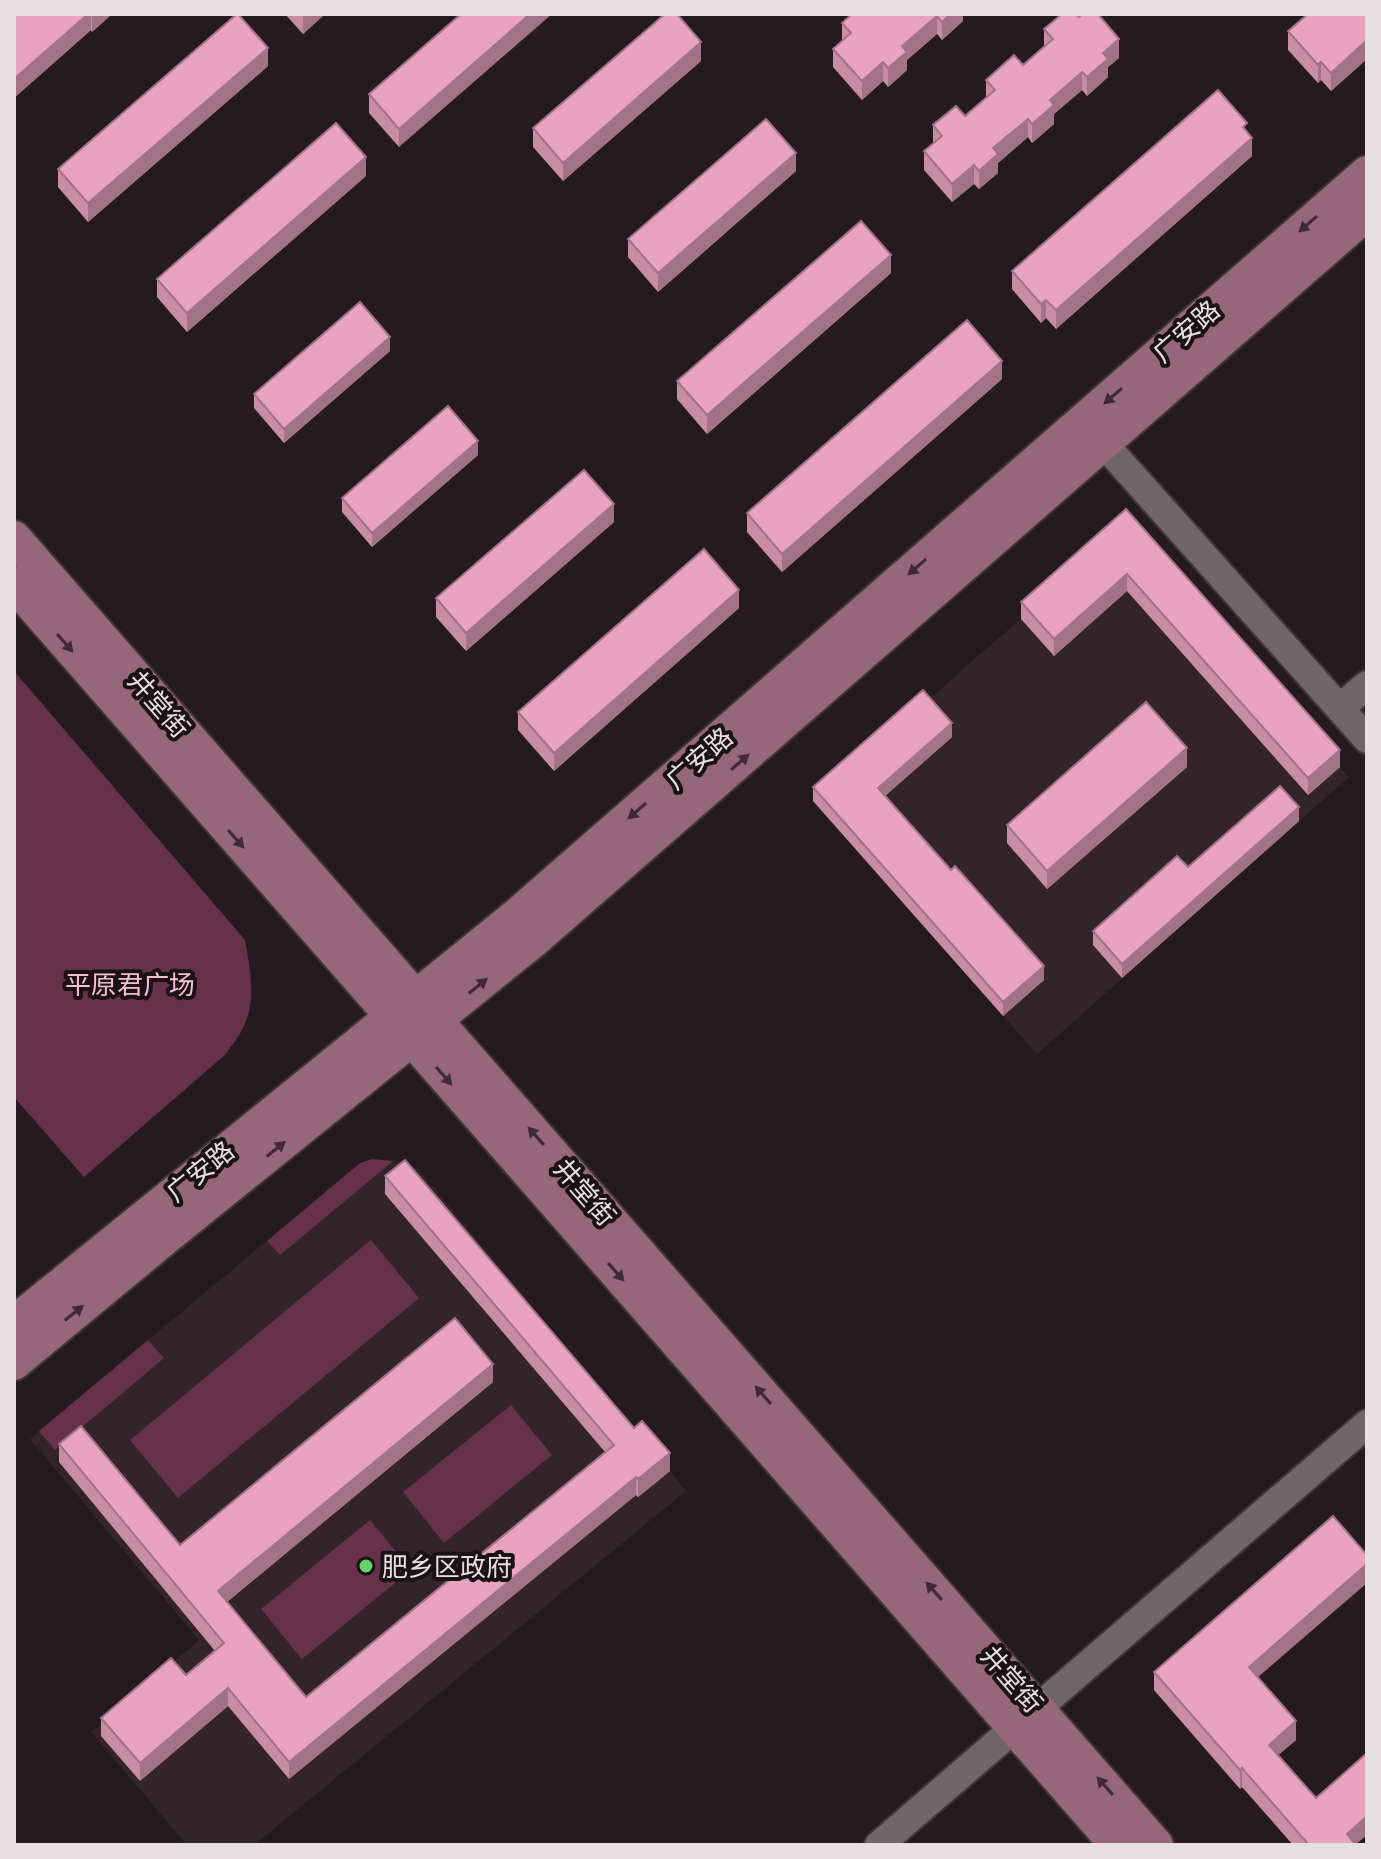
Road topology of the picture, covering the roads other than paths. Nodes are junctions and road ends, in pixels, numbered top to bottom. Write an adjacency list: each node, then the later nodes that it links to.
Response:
1 (1367, 173): 9 (main road, 广安路, one-way to 9)
2 (1367, 213): 3 (main road, 广安路)
3 (1104, 444): 7 (street); 9 (main road, 广安路, one-way to 3)
4 (14, 538): 9 (main road, 井堂街)
5 (14, 584): 9 (main road, 井堂街, one-way to 9)
6 (1367, 685): 7 (street)
7 (1340, 708): 8 (street)
8 (1367, 739)
9 (414, 1018): 10 (main road, 广安路); 11 (main road, 广安路, one-way to 9); 13 (main road, 井堂街)
10 (14, 1323)
11 (14, 1363)
12 (1367, 1424): 13 (street)
13 (1026, 1718): 14 (street); 15 (main road, 井堂街); 16 (main road, 井堂街, one-way to 13)
14 (879, 1845)
15 (1117, 1845)
16 (1156, 1845)

